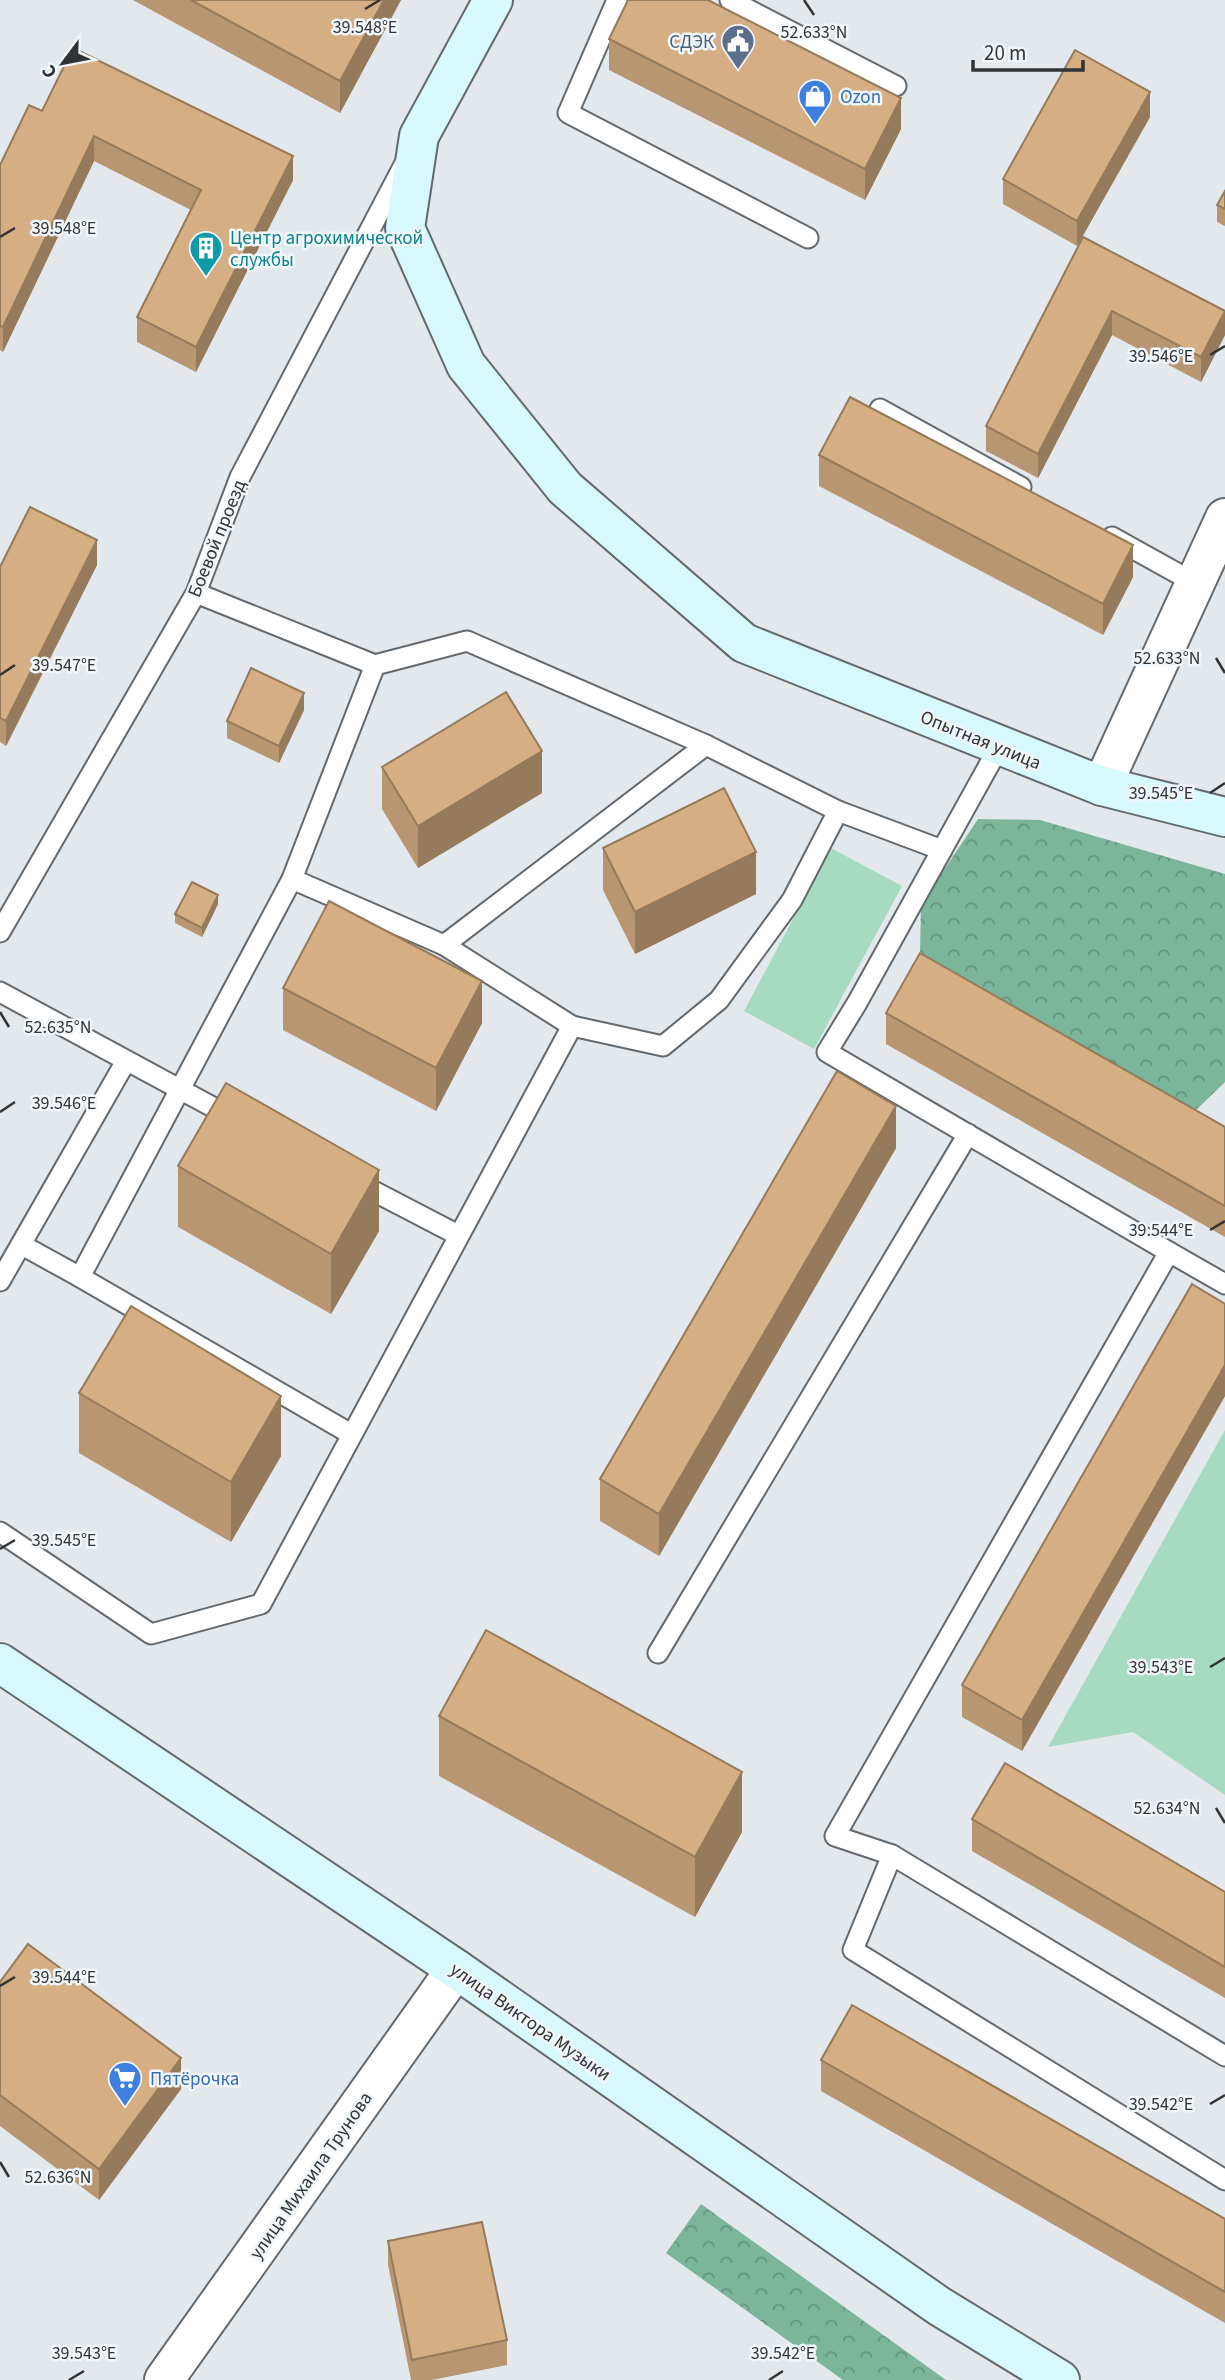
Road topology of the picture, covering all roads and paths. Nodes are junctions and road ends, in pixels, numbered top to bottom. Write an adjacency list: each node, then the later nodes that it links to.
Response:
1 (493, 0): 5 (street, Боевой проезд)
2 (617, 0): 6 (lane)
3 (730, 0): 4 (lane)
4 (897, 86)
5 (419, 136): 12 (lane, Боевой проезд); 13 (street, Боевой проезд)
6 (808, 238)
7 (880, 409): 8 (lane)
8 (1037, 496)
9 (1225, 518): 11 (street)
10 (1097, 529): 11 (lane)
11 (1194, 582): 17 (street)
12 (196, 593): 14 (lane); 22 (lane, Боевой проезд)
13 (744, 643): 16 (street, Опытная улица)
14 (375, 665): 15 (lane); 21 (lane)
15 (706, 745): 18 (lane); 23 (lane)
16 (999, 747): 17 (street, Опытная улица); 20 (lane)
17 (1102, 786): 19 (street, Опытная улица)
18 (838, 811): 20 (lane); 25 (lane)
19 (1225, 817)
20 (942, 850): 29 (lane)
21 (292, 879): 23 (lane); 27 (lane)
22 (0, 932)
23 (444, 945): 25 (lane)
24 (0, 992): 26 (lane)
25 (572, 1026): 31 (lane)
26 (126, 1061): 27 (lane); 32 (lane)
27 (181, 1090): 28 (lane); 34 (lane)
28 (253, 1128)
29 (968, 1134): 33 (lane); 39 (lane)
30 (337, 1172): 31 (lane)
31 (458, 1235): 37 (lane)
32 (22, 1245): 34 (lane); 35 (lane)
33 (1169, 1252): 36 (lane); 41 (lane)
34 (80, 1277): 37 (lane)
35 (0, 1281)
36 (1225, 1284)
37 (351, 1434): 38 (lane)
38 (0, 1532)
39 (658, 1653)
40 (0, 1663): 42 (street, улица Виктора Музыки)
41 (892, 1855): 43 (lane); 44 (lane)
42 (456, 1969): 45 (street, улица Михаила Трунова); 46 (street, улица Виктора Музыки)
43 (1225, 2056)
44 (1225, 2180)
45 (164, 2380)
46 (1060, 2380)

